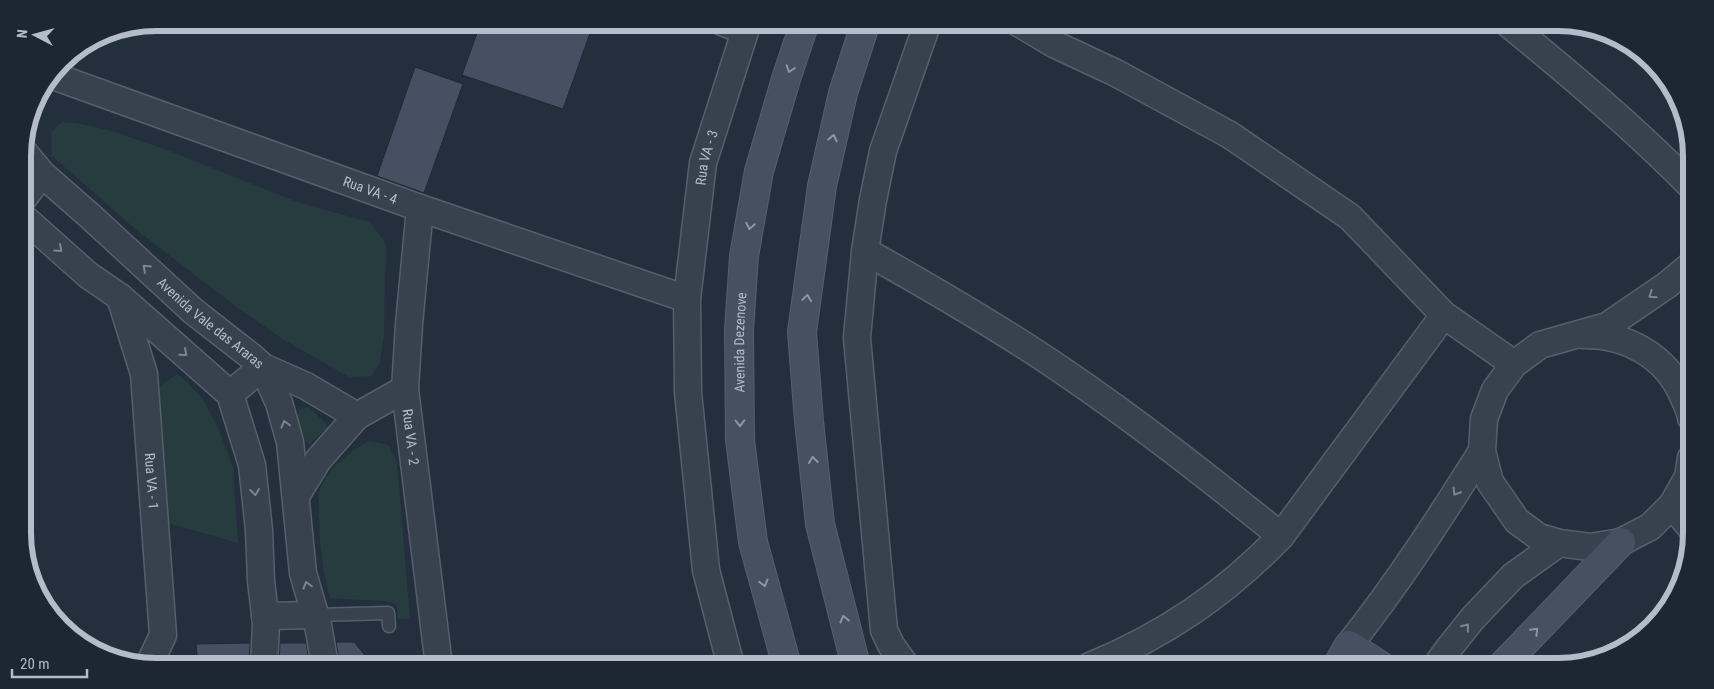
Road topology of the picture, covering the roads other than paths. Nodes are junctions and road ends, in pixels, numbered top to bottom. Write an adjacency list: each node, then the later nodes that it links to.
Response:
1 (863, 31): 48 (street, one-way to 1)
2 (925, 31): 14 (street)
3 (1033, 31): 18 (street)
4 (1517, 31): 10 (street)
5 (736, 32): 17 (street, Rua VA - 3)
6 (802, 32): 47 (street, Avenida Dezenove, one-way to 47)
7 (62, 75): 12 (street, Rua VA - 4)
8 (32, 161): 9 (street, Avenida Vale das Araras)
9 (42, 174): 11 (street); 21 (street, Avenida Vale das Araras, one-way to 9)
10 (1683, 179)
11 (32, 187)
12 (420, 208): 17 (street, Rua VA - 4); 22 (street, Rua VA - 2)
13 (32, 225): 16 (street, one-way to 16)
14 (865, 251): 31 (street); 38 (street)
15 (1683, 272): 19 (street, one-way to 19)
16 (120, 297): 23 (street, one-way to 23); 42 (street, Rua VA - 1)
17 (687, 299): 46 (street)
18 (1444, 315): 20 (street); 31 (street)
19 (1570, 335): 20 (street); 24 (street)
20 (1514, 364): 26 (street)
21 (263, 368): 23 (street); 25 (street); 28 (street, Avenida Vale das Araras, one-way to 21)
22 (405, 389): 25 (street); 45 (street, Rua VA - 2)
23 (230, 394): 34 (street, one-way to 34)
24 (1683, 396)
25 (357, 416): 28 (street)
26 (1482, 451): 33 (street); 37 (street, one-way to 37)
27 (1683, 486): 29 (street)
28 (296, 496): 35 (street, Avenida Vale das Araras, one-way to 28)
29 (1672, 505): 30 (street); 32 (street)
30 (1683, 518)
31 (1281, 536): 39 (street)
32 (1621, 542): 33 (street); 41 (street, one-way to 32)
33 (1559, 543): 40 (street, one-way to 33)
34 (265, 616): 35 (street); 43 (street)
35 (316, 616): 36 (lane); 44 (street, Avenida Vale das Araras)
36 (389, 626)
37 (1343, 656)
38 (900, 657)
39 (1110, 657)
40 (1442, 657)
41 (1511, 657)
42 (152, 658)
43 (264, 658)
44 (324, 658)
45 (439, 658)
46 (729, 658)
47 (785, 658)
48 (854, 658)

